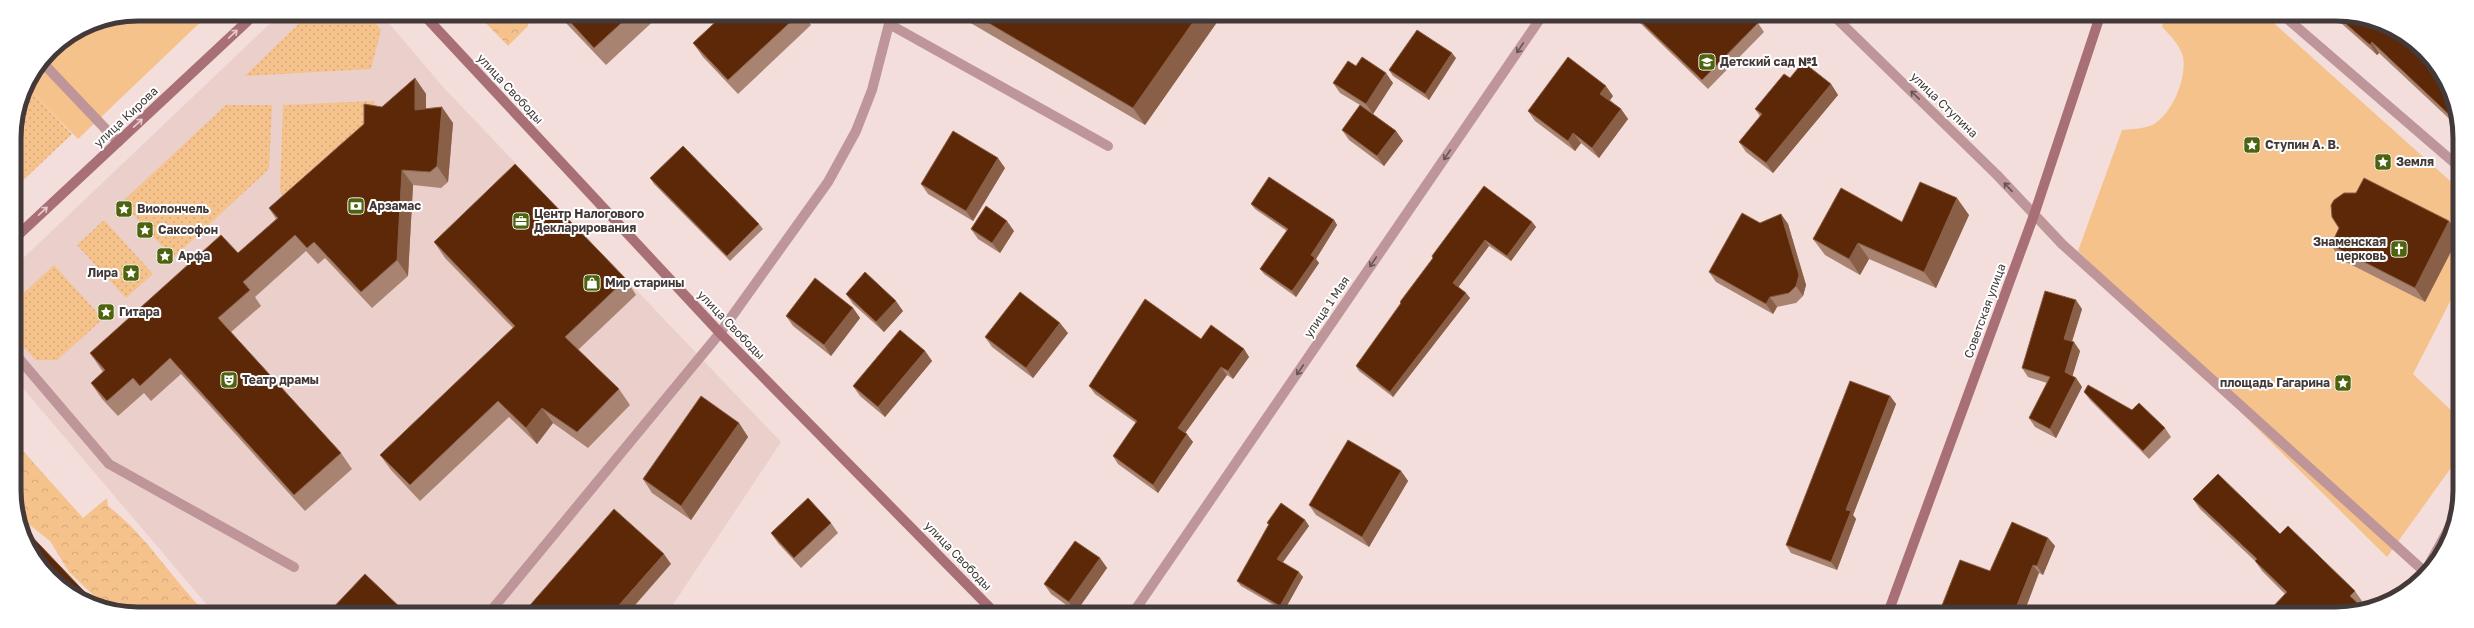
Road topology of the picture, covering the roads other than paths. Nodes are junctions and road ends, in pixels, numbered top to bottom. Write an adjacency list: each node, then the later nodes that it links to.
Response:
1 (247, 21): 10 (street, улица Кирова, one-way to 1)
2 (430, 21): 15 (street, улица Свободы)
3 (888, 21): 15 (street)
4 (891, 21): 11 (street)
5 (1539, 21): 21 (street, улица 1 Мая, one-way to 21)
6 (1839, 21): 13 (street, улица Ступина, one-way to 6)
7 (2098, 21): 13 (street, Советская улица)
8 (2290, 21): 12 (street)
9 (46, 66): 10 (street)
10 (118, 142): 14 (street, улица Кирова, one-way to 10)
11 (1108, 146)
12 (2453, 162)
13 (2034, 215): 18 (street); 22 (street, Советская улица)
14 (21, 232)
15 (720, 333): 19 (street); 20 (street, улица Свободы)
16 (21, 361): 17 (street)
17 (294, 567)
18 (2422, 569)
19 (494, 607)
20 (989, 607)
21 (1137, 607)
22 (1890, 607)

